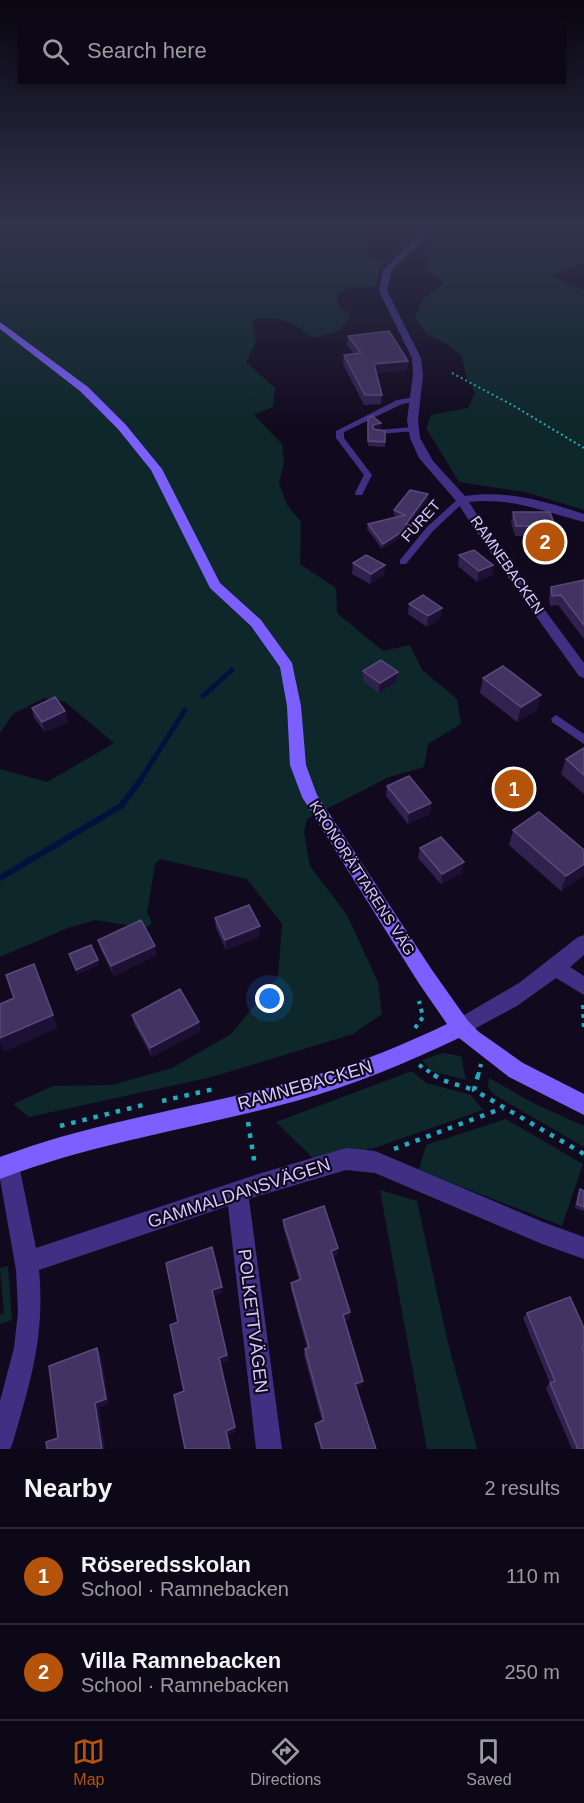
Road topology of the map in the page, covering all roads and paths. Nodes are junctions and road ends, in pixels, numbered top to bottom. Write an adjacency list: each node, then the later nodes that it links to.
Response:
1 (384, 293): 4 (street)
2 (0, 325): 17 (street, KRONORÄTTARENS VÄG)
3 (452, 372): 7 (path)
4 (415, 399): 5 (street); 8 (lane)
5 (413, 429): 6 (lane); 9 (street)
6 (378, 432)
7 (584, 448)
8 (359, 493)
9 (462, 500): 10 (street, RAMNEBACKEN); 11 (lane, FURET); 12 (street, RAMNEBACKEN)
10 (584, 518)
11 (403, 562)
12 (584, 673)
13 (556, 718): 14 (lane)
14 (584, 740)
15 (584, 943): 16 (street, RAMNEBACKEN)
16 (557, 968): 18 (street); 19 (street, RAMNEBACKEN)
17 (427, 979): 19 (street, KRONORÄTTARENS VÄG); 20 (path)
18 (584, 996): 21 (path)
19 (461, 1027): 22 (street, KRONORÄTTARENS VÄG); 33 (street, RAMNEBACKEN)
20 (408, 1031)
21 (584, 1032)
22 (491, 1052): 25 (path); 26 (street, KRONORÄTTARENS VÄG)
23 (418, 1064): 25 (path)
24 (216, 1089): 29 (path)
25 (474, 1090): 27 (path)
26 (584, 1105)
27 (504, 1108): 30 (path); 32 (path)
28 (247, 1118): 31 (path)
29 (55, 1128)
30 (388, 1151)
31 (252, 1154)
32 (584, 1154)
33 (4, 1166): 36 (street)
34 (237, 1194): 35 (street, GAMMALDANSVÄGEN); 36 (street, GAMMALDANSVÄGEN); 38 (street, POLKETTVÄGEN)
35 (584, 1248)
36 (27, 1262): 37 (street)
37 (0, 1442)
38 (269, 1449)

